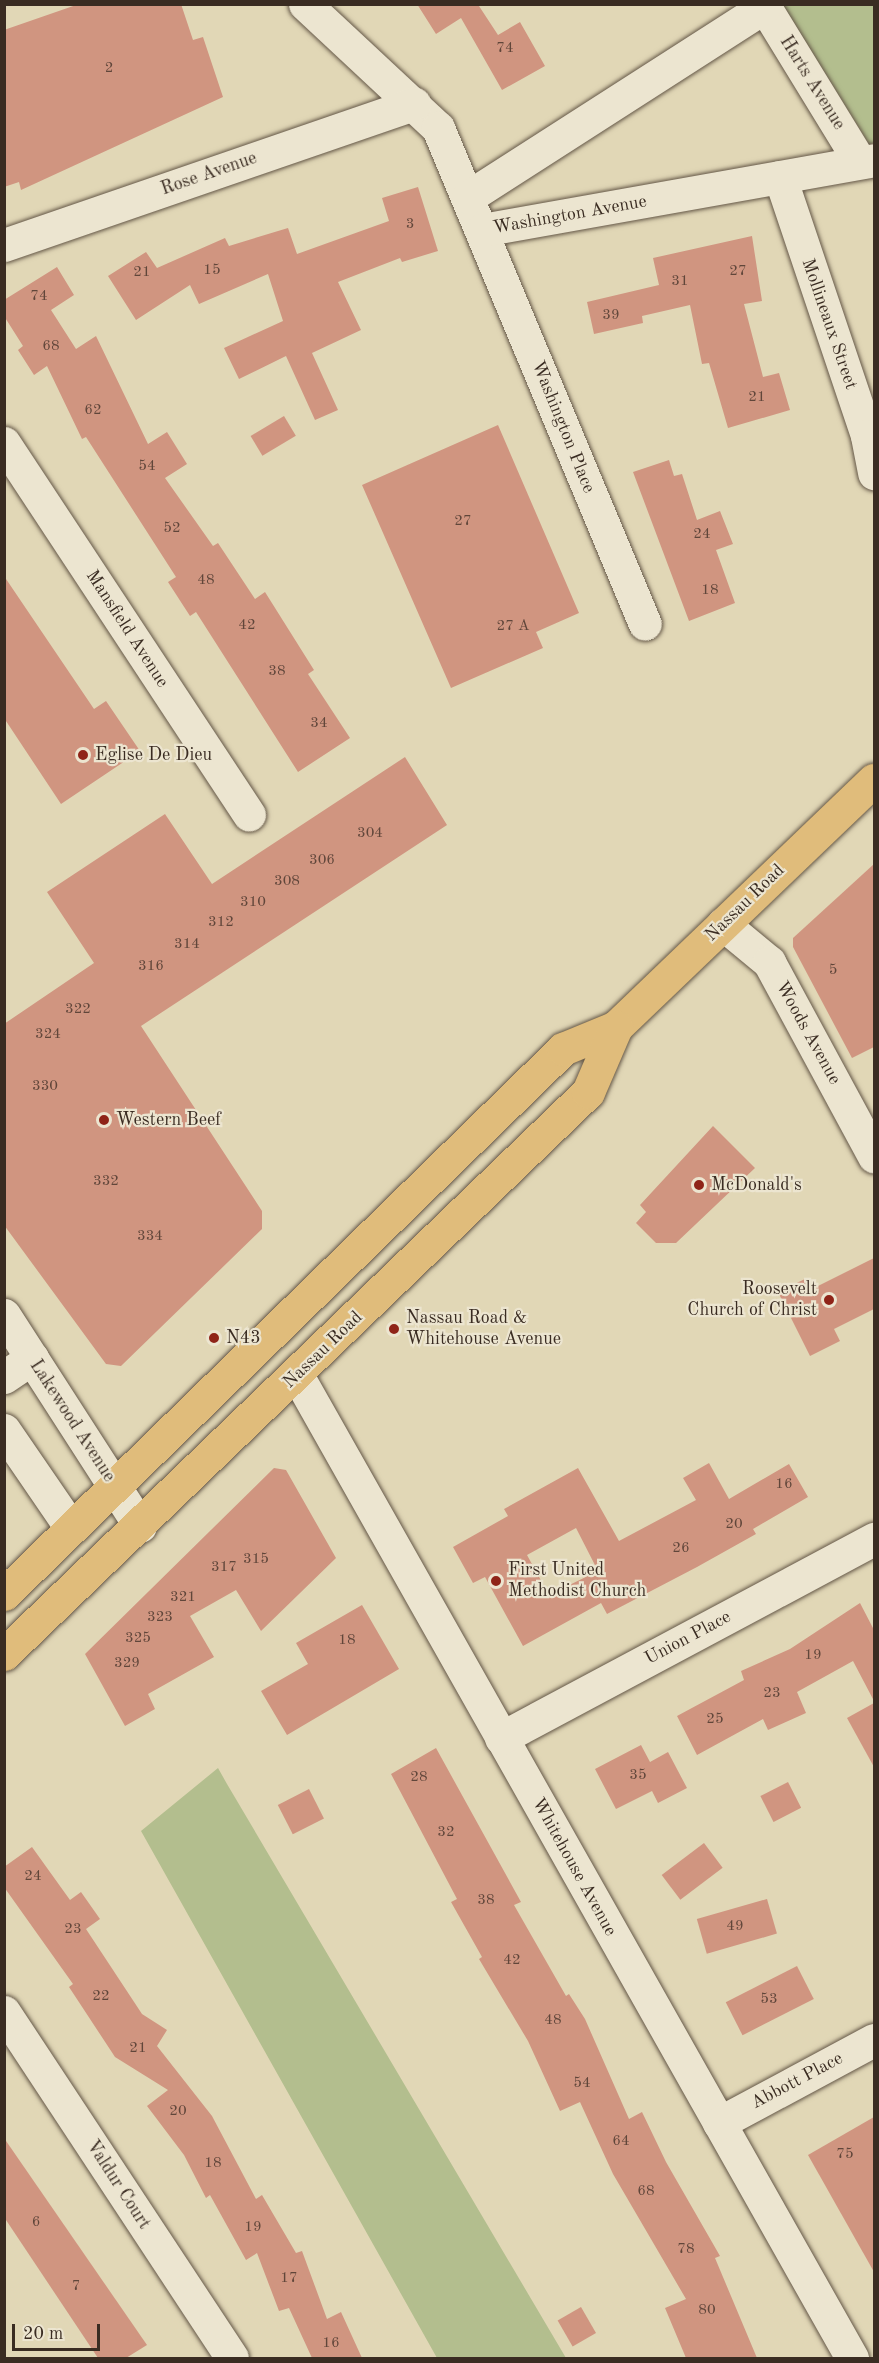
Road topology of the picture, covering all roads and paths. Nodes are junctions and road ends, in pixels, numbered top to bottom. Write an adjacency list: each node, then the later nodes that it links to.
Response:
1 (305, 4): 3 (street, Washington Avenue)
2 (764, 6): 4 (street, Harts Avenue); 6 (street)
3 (414, 104): 6 (street, Washington Avenue); 8 (street, Rose Avenue)
4 (868, 161): 5 (street, Washington Avenue)
5 (780, 177): 7 (street, Washington Avenue); 10 (street, Mollineaux Street)
6 (468, 197): 7 (street, Washington Avenue)
7 (482, 230): 11 (street, Washington Place)
8 (4, 245)
9 (4, 443): 13 (street, Mansfield Avenue)
10 (874, 473)
11 (645, 624)
12 (874, 780): 14 (main road, Nassau Road)
13 (249, 814)
14 (723, 924): 15 (main road, Nassau Road); 16 (street, Woods Avenue)
15 (616, 1027): 17 (main road, Nassau Road); 20 (main road, Nassau Road)
16 (874, 1156)
17 (312, 1294): 20 (main road); 23 (main road, Nassau Road)
18 (4, 1315): 19 (street, Lakewood Avenue)
19 (32, 1358): 21 (street); 23 (street, Lakewood Avenue)
20 (297, 1375): 24 (main road, Nassau Road); 29 (street, Whitehouse Avenue)
21 (4, 1377)
22 (4, 1430): 25 (street)
23 (115, 1487): 24 (street, Lakewood Avenue); 25 (main road, Nassau Road)
24 (140, 1526): 28 (main road, Nassau Road)
25 (71, 1528): 27 (main road, Nassau Road)
26 (874, 1539): 29 (street, Union Place)
27 (4, 1594)
28 (4, 1654)
29 (501, 1738): 32 (street, Whitehouse Avenue)
30 (4, 2012): 33 (street, Valdur Court)
31 (874, 2040): 32 (street, Abbott Place)
32 (719, 2123): 34 (street, Whitehouse Avenue)
33 (232, 2358)
34 (852, 2358)

